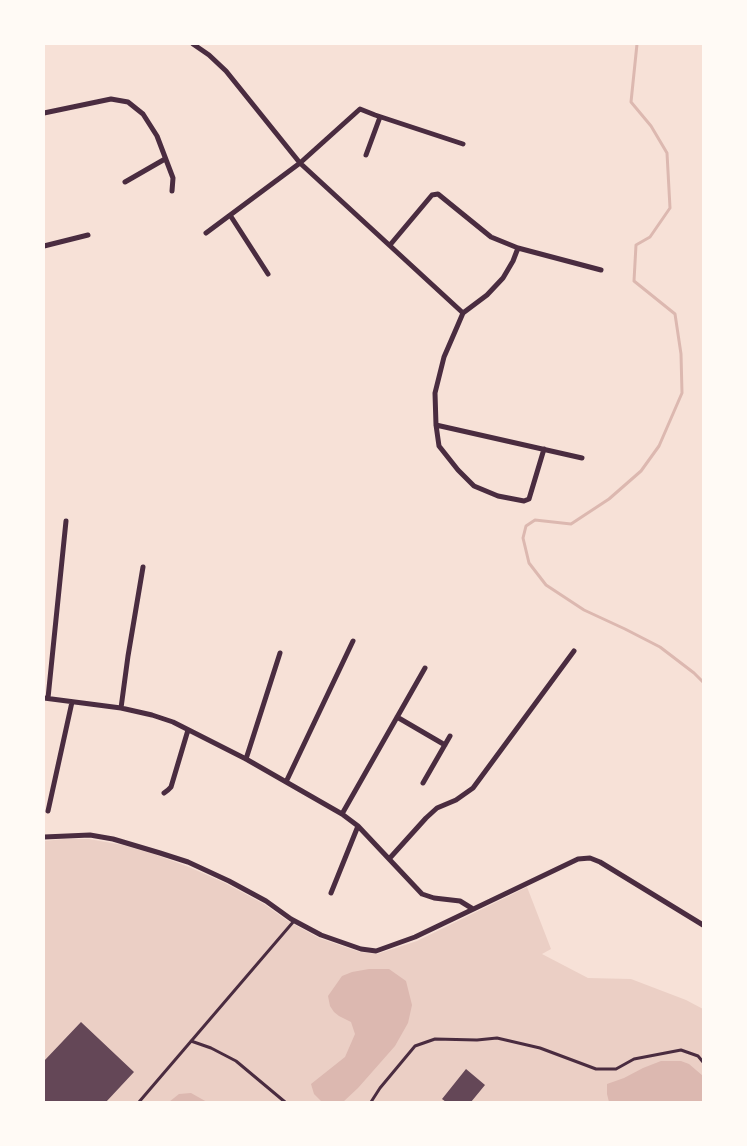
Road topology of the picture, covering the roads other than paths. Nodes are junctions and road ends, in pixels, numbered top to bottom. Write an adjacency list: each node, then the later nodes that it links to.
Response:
1 (193, 44): 7 (street)
2 (44, 113): 6 (street)
3 (380, 117): 4 (street); 5 (street); 7 (street)
4 (463, 144)
5 (366, 155)
6 (165, 159): 8 (street); 9 (street)
7 (300, 162): 10 (street); 13 (street)
8 (125, 182)
9 (172, 191)
10 (230, 215): 11 (street); 17 (street)
11 (206, 233)
12 (88, 235): 14 (street)
13 (390, 245): 15 (street); 18 (street)
14 (44, 246)
15 (518, 248): 16 (street); 18 (street)
16 (601, 270)
17 (268, 274)
18 (463, 313): 19 (street)
19 (436, 425): 20 (street); 20 (street)
20 (544, 450): 21 (street)
21 (582, 458)
22 (66, 521): 28 (street)
23 (143, 567): 30 (street)
24 (353, 641): 36 (street)
25 (574, 652): 43 (street)
26 (280, 653): 35 (street)
27 (425, 668): 31 (street)
28 (46, 698): 29 (street)
29 (72, 702): 30 (street); 39 (street)
30 (121, 708): 32 (street)
31 (397, 717): 34 (street); 40 (street)
32 (188, 730): 35 (street); 38 (street)
33 (450, 736): 34 (street)
34 (445, 745): 37 (street)
35 (246, 758): 36 (street)
36 (286, 782): 40 (street)
37 (423, 782)
38 (164, 793)
39 (48, 811)
40 (342, 814): 41 (street)
41 (358, 826): 43 (street); 44 (street)
42 (44, 837): 46 (street)
43 (389, 859): 45 (street)
44 (331, 893)
45 (473, 909): 46 (street); 47 (street)
46 (294, 921): 48 (lane)
47 (703, 925)
48 (191, 1041): 50 (lane); 51 (lane)
49 (703, 1062): 52 (lane)
50 (139, 1102)
51 (285, 1102)
52 (371, 1102)

